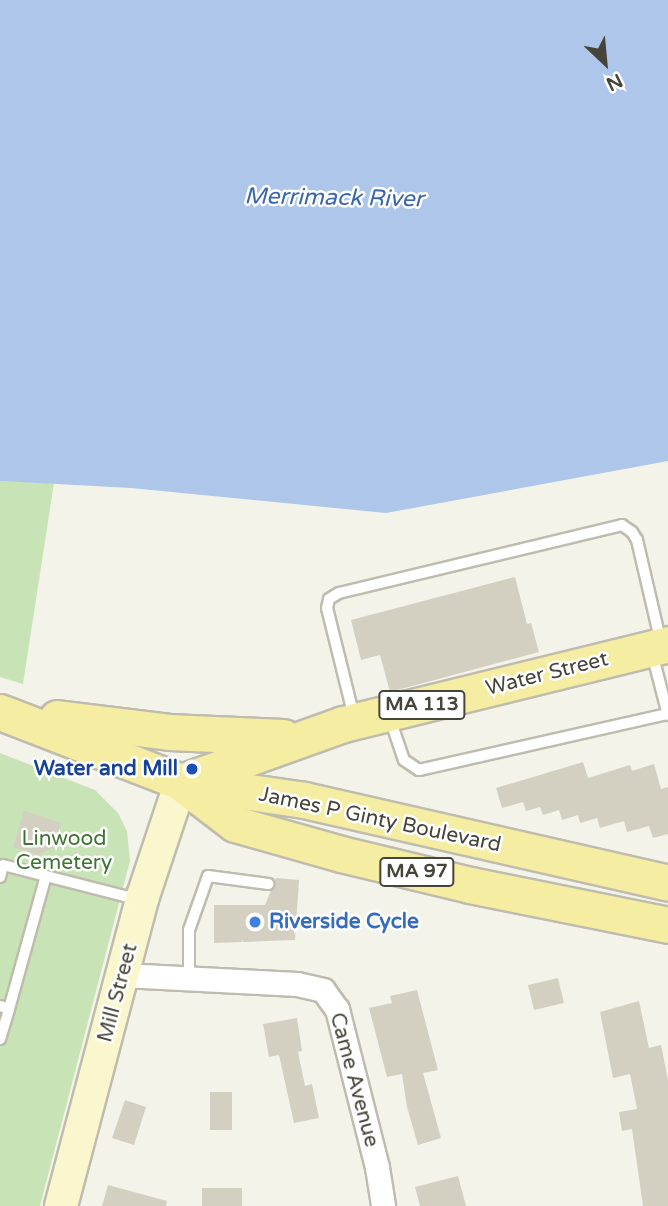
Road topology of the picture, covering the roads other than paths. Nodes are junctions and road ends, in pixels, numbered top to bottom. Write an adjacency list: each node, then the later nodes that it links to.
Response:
1 (660, 646): 3 (lane); 4 (main road, Water Street / MA 113); 4 (lane)
2 (0, 710): 5 (main road, Water Street); 6 (main road, Water Street / MA 97)
3 (668, 714): 4 (lane)
4 (372, 717): 5 (main road, Water Street / MA 113)
5 (304, 737): 6 (main road, Water Street / MA 113)
6 (181, 782): 9 (main road, James P Ginty Boulevard / MA 97); 11 (main road, Mill Street); 12 (main road, James P Ginty Boulevard / MA 97)
7 (46, 876): 8 (lane); 11 (lane); 15 (lane)
8 (0, 877)
9 (668, 883)
10 (268, 884): 14 (lane)
11 (142, 900): 13 (main road, Mill Street)
12 (668, 925)
13 (123, 975): 14 (street, Came Avenue); 17 (main road, Mill Street)
14 (189, 978): 18 (street, Came Avenue)
15 (5, 1007): 16 (lane)
16 (0, 1040)
17 (61, 1206)
18 (383, 1206)

